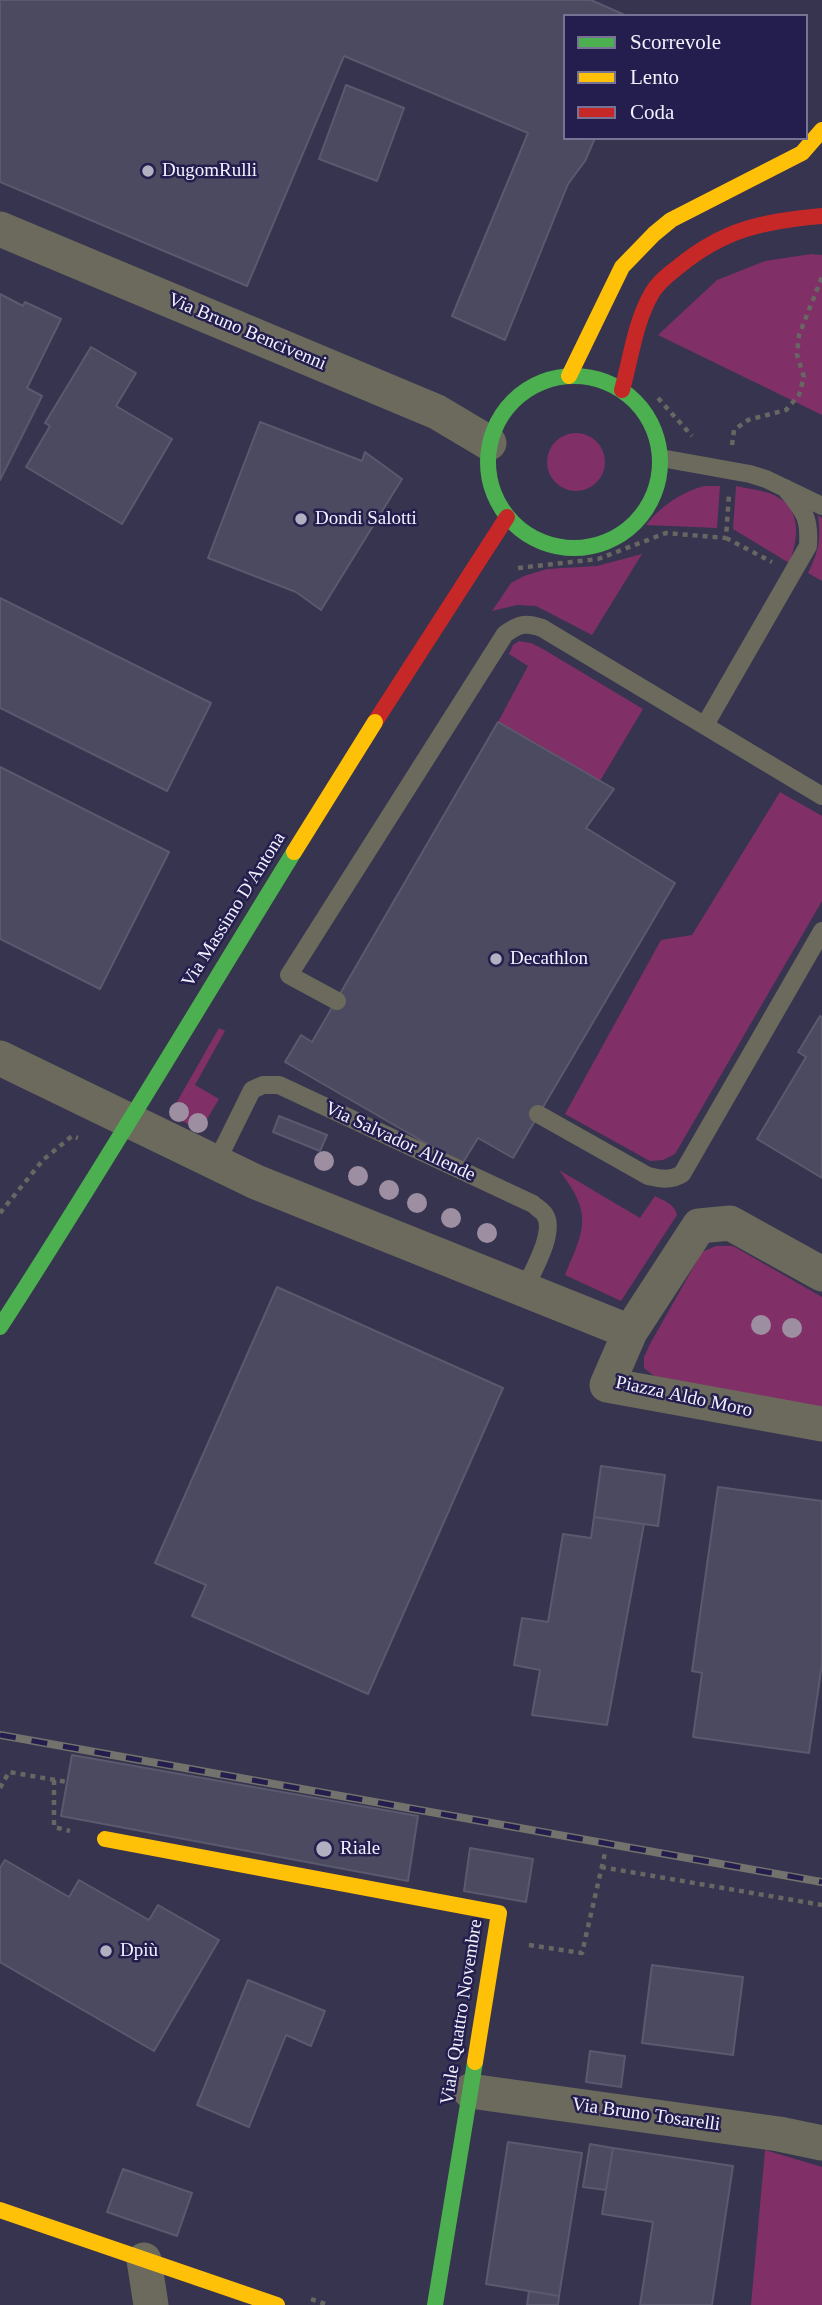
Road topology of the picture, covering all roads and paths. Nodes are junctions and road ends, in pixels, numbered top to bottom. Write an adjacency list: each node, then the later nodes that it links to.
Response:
1 (822, 130): 5 (street)
2 (822, 216): 7 (street)
3 (0, 229): 9 (street, Via Bruno Bencivenni)
4 (822, 277): 10 (path)
5 (569, 376): 7 (street); 9 (street)
6 (651, 389): 8 (path)
7 (622, 390): 11 (street)
8 (701, 440)
9 (489, 443): 15 (street)
10 (732, 452)
11 (661, 458): 13 (lane); 15 (street)
12 (729, 487): 16 (path)
13 (785, 488): 14 (lane); 19 (lane)
14 (822, 506)
15 (507, 517): 30 (street, Via Massimo D'Antona, bridge)
16 (726, 538): 17 (path); 18 (path)
17 (598, 559)
18 (780, 566)
19 (705, 725): 20 (lane); 22 (lane)
20 (822, 796)
21 (822, 931): 24 (lane)
22 (337, 1001)
23 (0, 1058): 26 (street)
24 (538, 1114)
25 (83, 1140): 27 (path)
26 (216, 1163): 29 (street); 29 (lane, Via Salvador Allende)
27 (0, 1213)
28 (822, 1274): 31 (street, Piazza Aldo Moro)
29 (524, 1290): 31 (street)
30 (0, 1327)
31 (630, 1332): 32 (street, Piazza Aldo Moro)
32 (822, 1424)
33 (54, 1780): 34 (path); 35 (path); 36 (path)
34 (67, 1783)
35 (0, 1788)
36 (105, 1839): 41 (street, Viale Quattro Novembre)
37 (606, 1853): 38 (path)
38 (601, 1867): 39 (path); 40 (path)
39 (822, 1905)
40 (517, 1943)
41 (470, 2091): 42 (street, Via Bruno Tosarelli); 47 (street, Viale Quattro Novembre)
42 (822, 2143)
43 (0, 2210): 44 (street)
44 (144, 2260): 45 (street); 46 (street)
45 (151, 2305)
46 (277, 2305)
47 (435, 2305)

